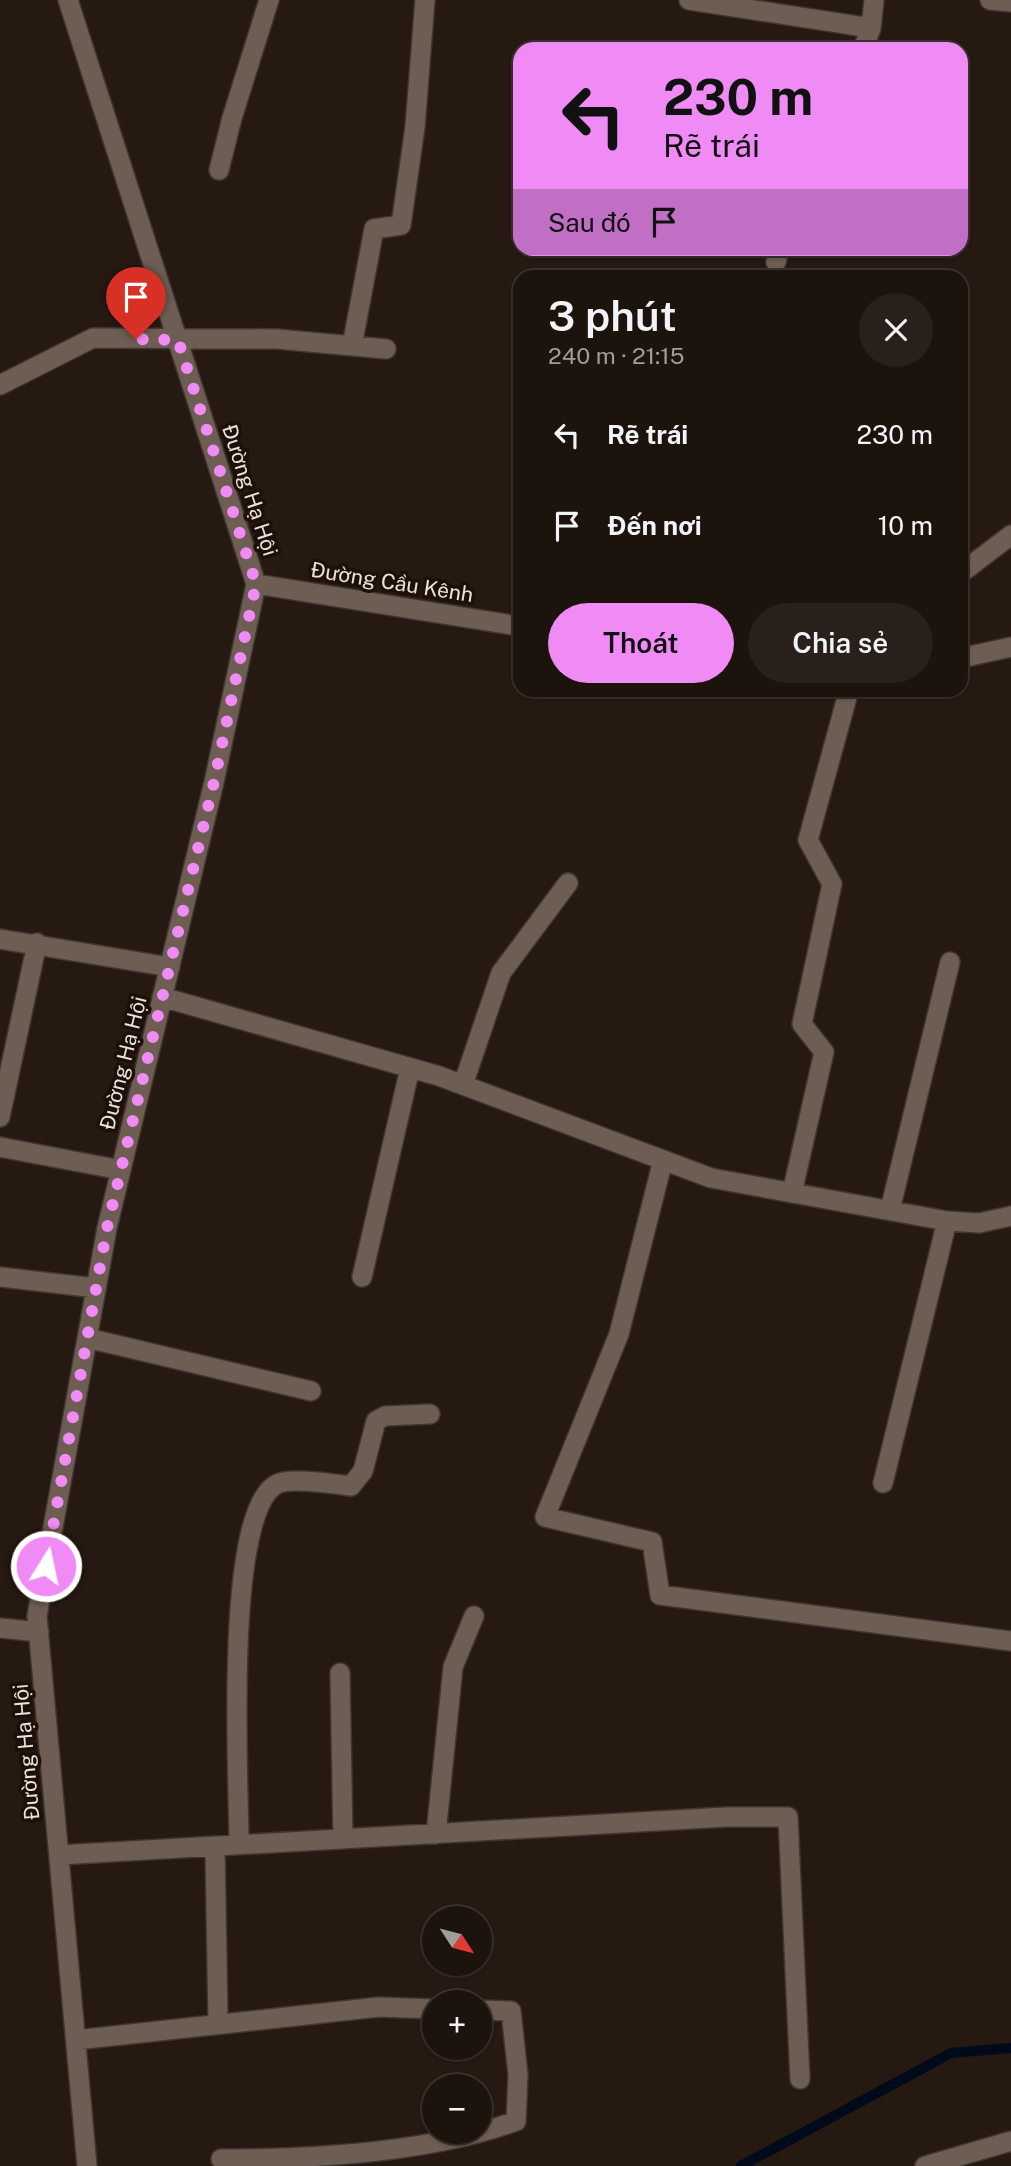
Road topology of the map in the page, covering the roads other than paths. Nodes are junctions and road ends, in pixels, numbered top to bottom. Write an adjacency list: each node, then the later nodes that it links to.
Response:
1 (68, 0): 11 (street, Đường Hạ Hội)
2 (270, 0): 10 (street)
3 (425, 0): 12 (street)
4 (689, 0): 8 (street)
5 (874, 0): 8 (street)
6 (990, 0): 7 (street)
7 (1011, 2)
8 (871, 28): 9 (street)
9 (866, 42)
10 (219, 170)
11 (178, 340): 12 (street); 14 (street); 17 (street, Đường Hạ Hội)
12 (352, 346): 13 (street)
13 (386, 349)
14 (0, 385)
15 (1011, 535): 16 (street)
16 (968, 568)
17 (256, 584): 18 (street, Đường Cầu Kênh); 26 (street, Đường Hạ Hội)
18 (513, 625)
19 (1011, 647): 20 (street)
20 (968, 656)
21 (847, 697): 34 (street)
22 (568, 883): 29 (street)
23 (0, 939): 24 (street)
24 (37, 943): 26 (street); 30 (street)
25 (950, 962): 35 (street)
26 (170, 967): 27 (street, Đường Hạ Hội)
27 (162, 997): 28 (street); 33 (street, Đường Hạ Hội)
28 (410, 1068): 29 (street); 39 (street)
29 (463, 1085): 32 (street)
30 (0, 1117)
31 (0, 1147): 33 (street)
32 (663, 1160): 34 (street); 48 (street)
33 (121, 1170): 40 (street, Đường Hạ Hội)
34 (792, 1193): 35 (street)
35 (890, 1210): 37 (street)
36 (1011, 1216): 37 (street)
37 (947, 1221): 44 (street)
38 (0, 1277): 40 (street)
39 (362, 1277)
40 (96, 1289): 41 (street, Đường Hạ Hội)
41 (87, 1338): 42 (street); 47 (street, Đường Hạ Hội)
42 (311, 1391)
43 (430, 1414): 52 (street)
44 (883, 1483)
45 (474, 1616): 50 (street)
46 (0, 1629): 47 (street)
47 (38, 1632): 54 (street, Đường Hạ Hội)
48 (1011, 1641)
49 (340, 1673): 51 (street)
50 (436, 1833): 51 (street); 59 (street)
51 (343, 1839): 52 (street)
52 (239, 1844): 53 (street)
53 (215, 1847): 54 (street); 57 (street)
54 (59, 1855): 58 (street, Đường Hạ Hội)
55 (422, 2009): 57 (street)
56 (492, 2010): 61 (street)
57 (218, 2024): 58 (street)
58 (76, 2040): 62 (street, Đường Hạ Hội)
59 (800, 2079)
60 (1011, 2141): 63 (street)
61 (221, 2159)
62 (87, 2166)
63 (925, 2166)

